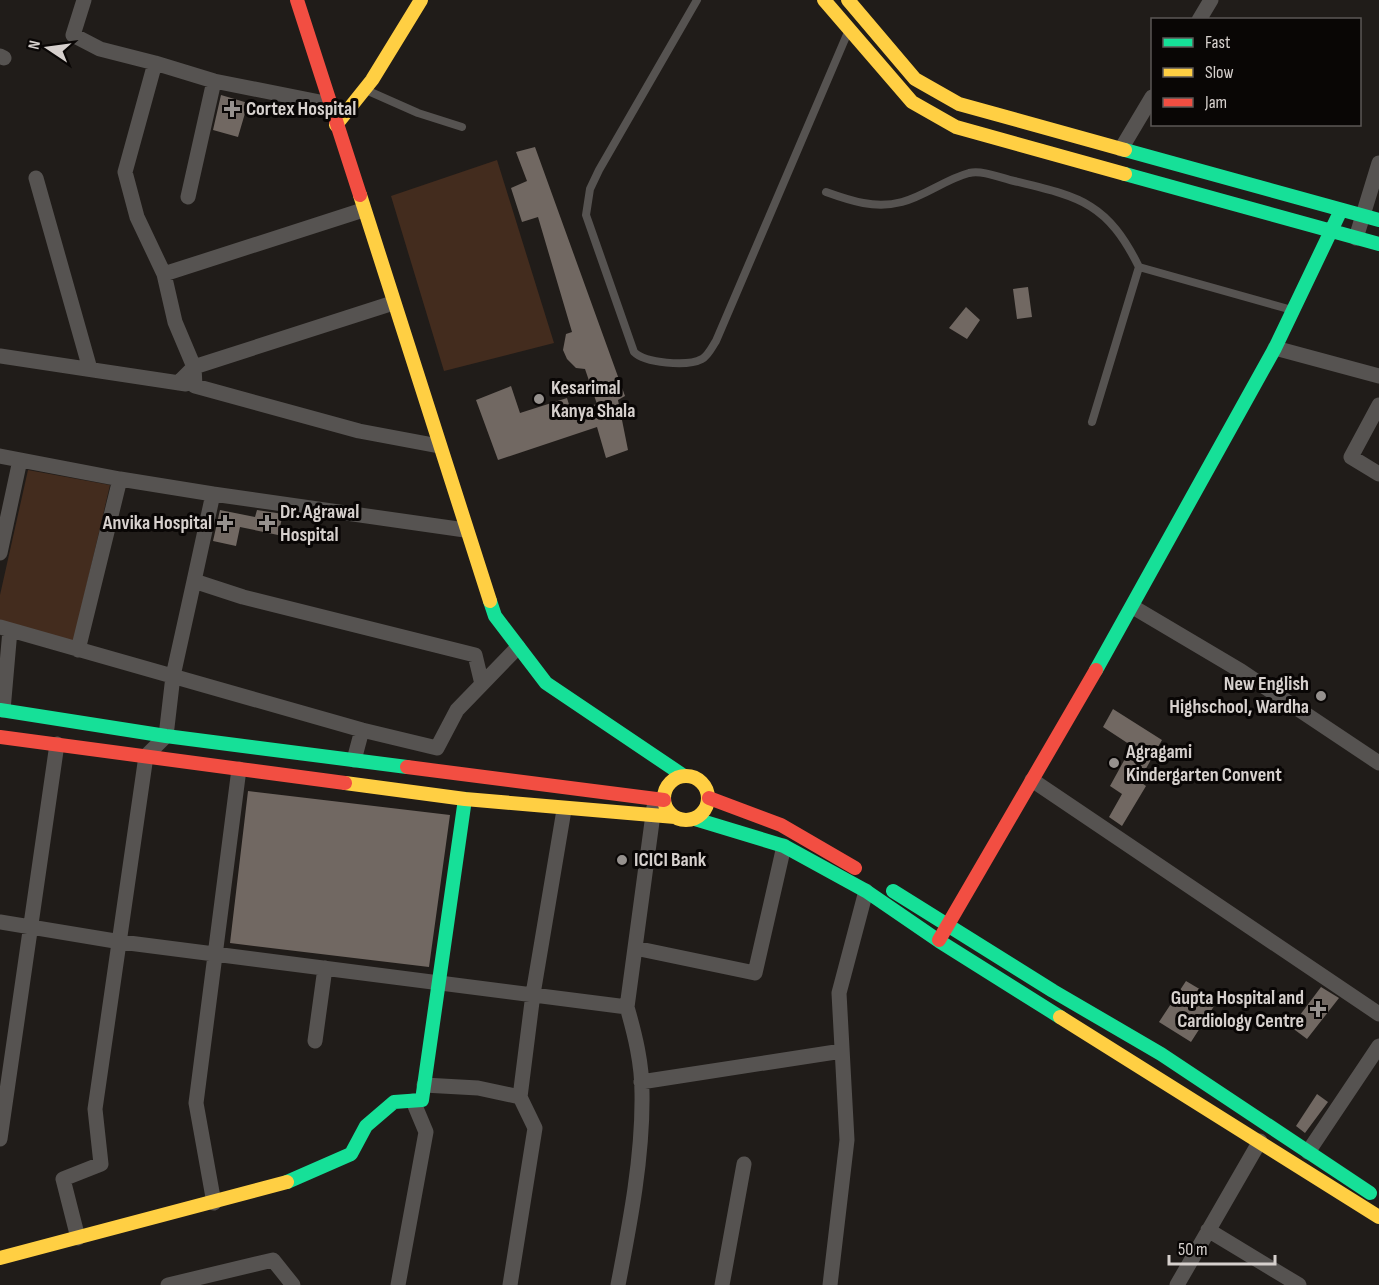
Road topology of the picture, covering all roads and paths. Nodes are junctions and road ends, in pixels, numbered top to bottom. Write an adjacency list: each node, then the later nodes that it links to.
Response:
1 (84, 0): 11 (street)
2 (297, 0): 15 (main road)
3 (421, 0): 13 (main road)
4 (697, 0): 10 (lane)
5 (824, 0): 10 (main road)
6 (848, 0): 8 (main road)
7 (1210, 0): 9 (street)
8 (862, 9): 10 (lane); 18 (main road)
9 (1200, 18)
10 (849, 28): 27 (main road)
11 (155, 63): 12 (street); 31 (street)
12 (214, 81): 15 (street); 22 (street)
13 (364, 90): 16 (main road); 17 (lane)
14 (1151, 99): 18 (street)
15 (330, 104): 16 (main road)
16 (336, 125): 23 (main road)
17 (462, 128)
18 (1121, 149): 24 (main road)
19 (1379, 163): 25 (street)
20 (36, 178): 37 (street)
21 (826, 192): 30 (lane)
22 (188, 197)
23 (363, 210): 31 (street); 32 (main road)
24 (1341, 210): 25 (main road); 27 (main road)
25 (1363, 216): 26 (main road); 28 (street)
26 (1379, 220)
27 (1333, 231): 28 (main road); 33 (main road)
28 (1356, 238): 29 (main road)
29 (1379, 244)
30 (1138, 267): 33 (lane); 42 (lane)
31 (164, 274): 36 (street)
32 (393, 303): 36 (street); 43 (main road)
33 (1294, 310): 34 (main road)
34 (1275, 348): 38 (street); 52 (main road)
35 (0, 356): 37 (street)
36 (194, 367): 39 (street); 40 (street)
37 (90, 369): 39 (street)
38 (1379, 376)
39 (178, 383): 40 (street)
40 (195, 386): 43 (street)
41 (1379, 405): 46 (street)
42 (1092, 422)
43 (439, 446): 49 (main road)
44 (0, 456): 45 (street)
45 (20, 460): 47 (street); 50 (street)
46 (1379, 474)
47 (120, 479): 48 (street); 55 (street)
48 (213, 494): 49 (street); 51 (street)
49 (465, 530): 54 (main road)
50 (0, 553)
51 (194, 581): 56 (street); 57 (street)
52 (1133, 607): 66 (street); 71 (main road)
53 (5, 629): 55 (street); 58 (street)
54 (518, 646): 57 (street); 67 (main road)
55 (78, 650): 56 (street)
56 (172, 676): 59 (street); 60 (street)
57 (482, 684): 63 (street)
58 (2, 710): 60 (main road)
59 (363, 730): 63 (street); 65 (street)
60 (166, 736): 64 (street); 65 (main road)
61 (0, 737): 62 (main road)
62 (57, 744): 64 (main road); 83 (street)
63 (437, 748): 69 (street)
64 (147, 756): 68 (main road); 85 (street)
65 (354, 760): 69 (main road)
66 (1379, 763)
67 (671, 767): 70 (main road); 74 (main road)
68 (239, 769): 73 (main road); 87 (street)
69 (435, 771): 74 (main road)
70 (684, 776): 72 (main road); 74 (main road)
71 (1032, 780): 82 (main road); 92 (street)
72 (709, 798): 78 (main road); 82 (main road)
73 (465, 799): 75 (main road); 89 (main road)
74 (655, 799): 76 (street); 77 (main road)
75 (564, 810): 76 (main road); 90 (street)
76 (653, 817): 77 (main road); 86 (street)
77 (675, 818): 78 (main road)
78 (695, 819): 79 (main road)
79 (784, 846): 80 (main road); 86 (street)
80 (866, 891): 84 (main road); 95 (street)
81 (0, 922): 83 (street)
82 (948, 925): 84 (main road); 102 (main road)
83 (28, 928): 85 (street); 100 (street)
84 (939, 941): 101 (main road)
85 (121, 942): 87 (street); 108 (street)
86 (635, 948): 91 (street)
87 (217, 953): 88 (street); 105 (street)
88 (325, 968): 89 (street); 93 (street)
89 (440, 983): 90 (street); 97 (main road)
90 (533, 994): 91 (street); 98 (street)
91 (627, 1007): 96 (street)
92 (1379, 1014)
93 (315, 1041)
94 (1379, 1046): 102 (street)
95 (842, 1051): 96 (street); 116 (street)
96 (641, 1083): 114 (street)
97 (424, 1085): 98 (street); 99 (main road)
98 (520, 1097): 113 (street)
99 (413, 1101): 105 (main road); 112 (street)
100 (0, 1139)
101 (1260, 1141): 106 (main road); 107 (street)
102 (1308, 1152): 104 (main road)
103 (744, 1164): 115 (street)
104 (1379, 1199)
105 (214, 1203): 108 (main road)
106 (1379, 1217)
107 (1208, 1230): 117 (street); 118 (street)
108 (78, 1238): 109 (main road)
109 (0, 1258)
110 (168, 1285): 111 (street)
111 (293, 1285)
112 (398, 1285)
113 (510, 1285)
114 (618, 1285)
115 (722, 1285)
116 (830, 1285)
117 (1177, 1285)
118 (1299, 1285)

